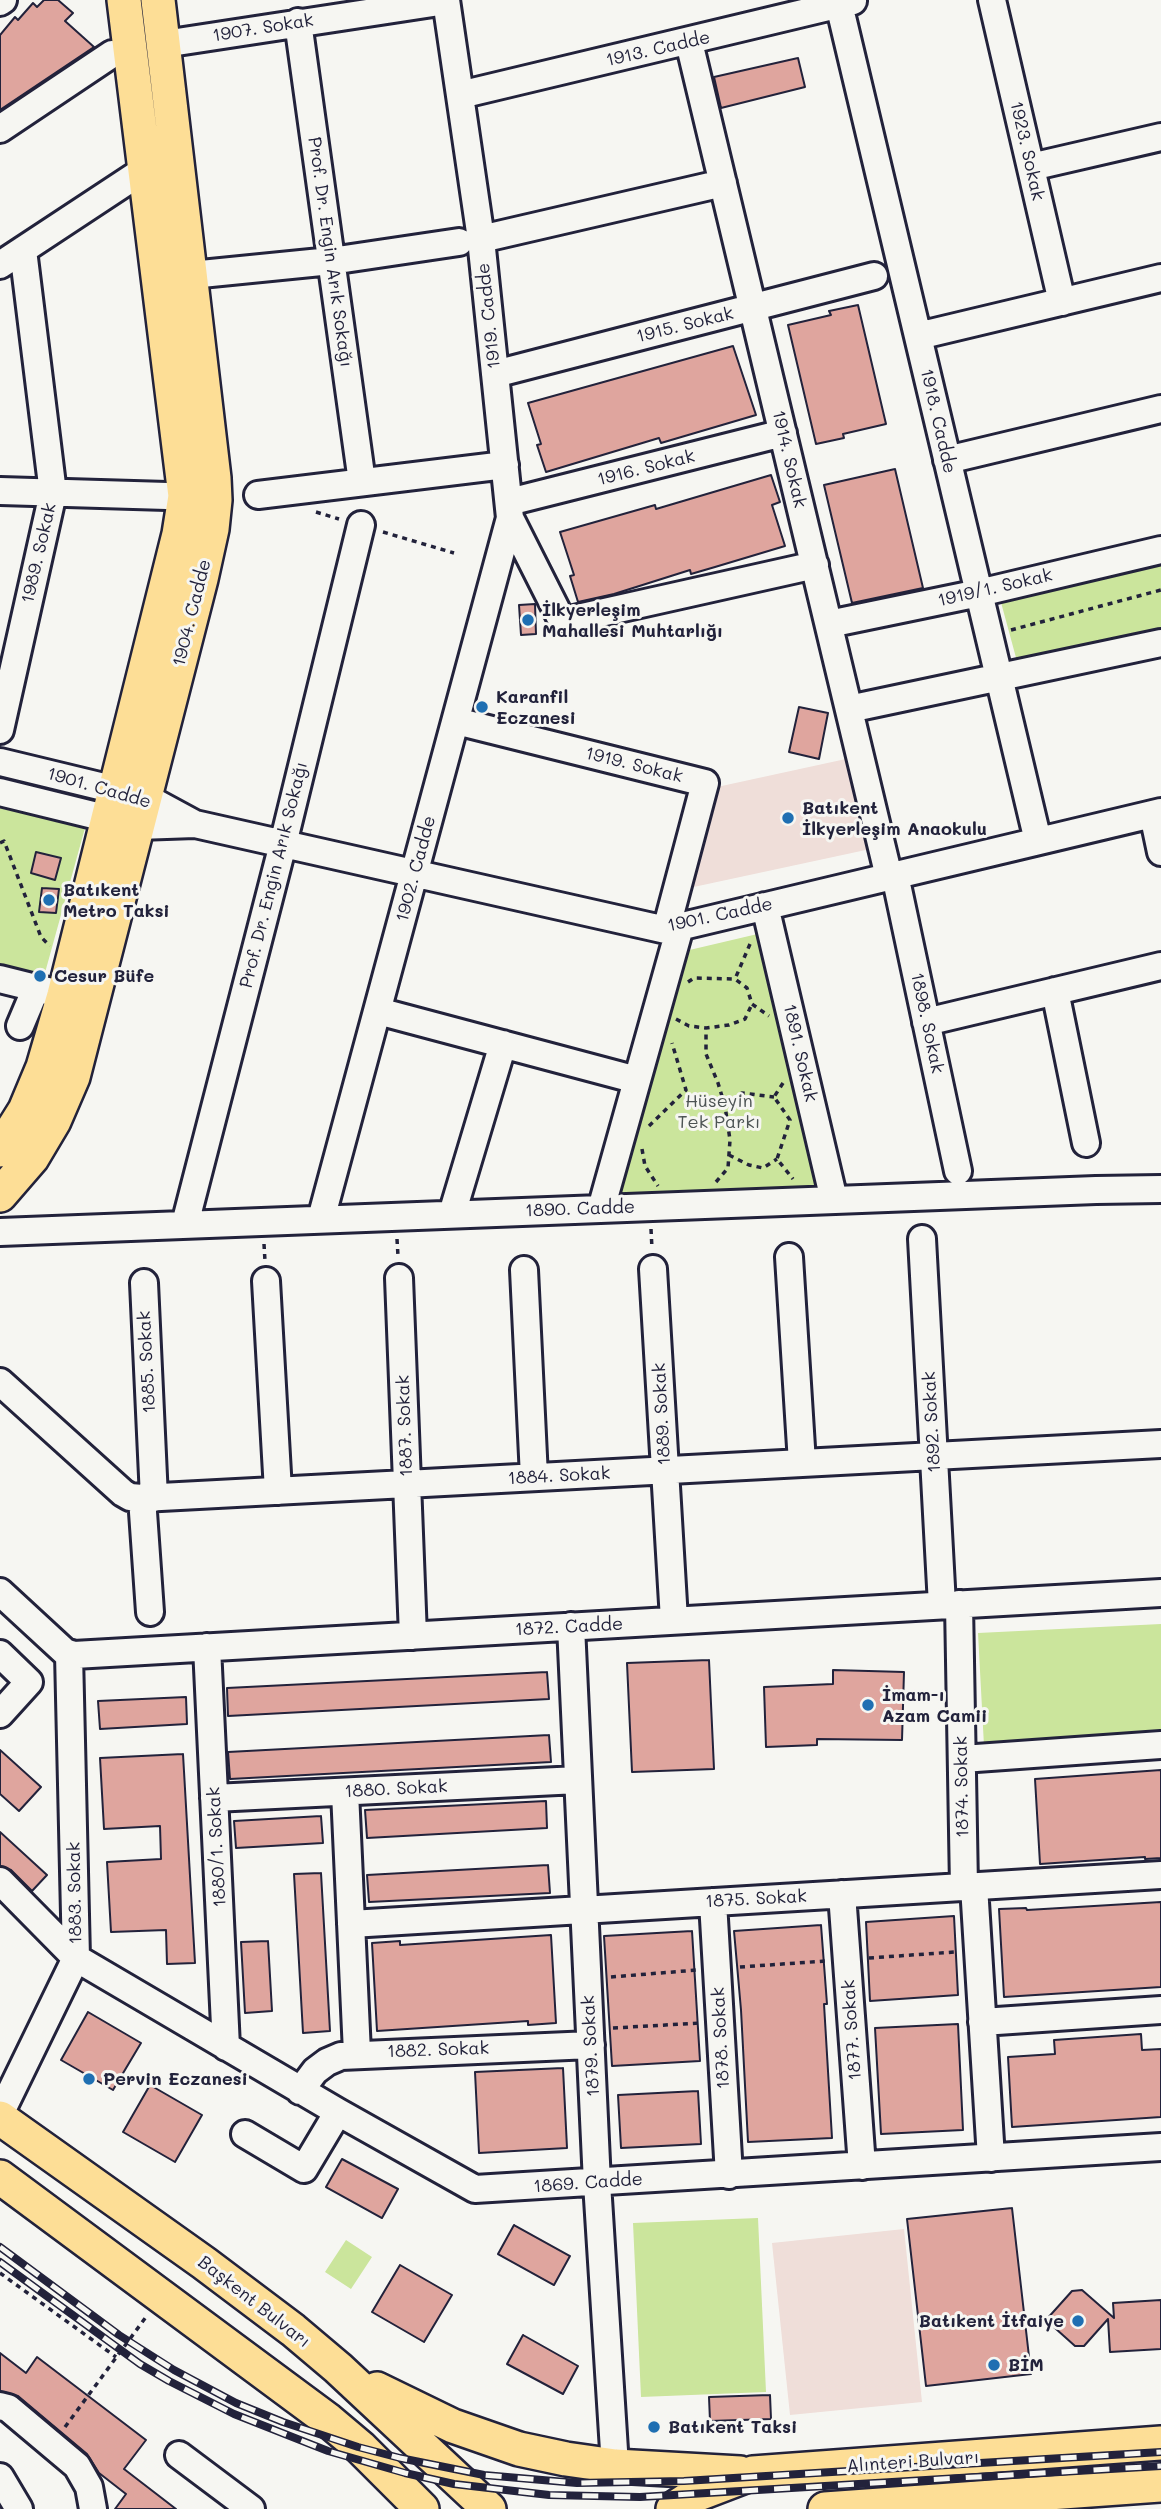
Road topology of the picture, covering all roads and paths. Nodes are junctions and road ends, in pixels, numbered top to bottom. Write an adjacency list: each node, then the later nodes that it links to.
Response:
1 (124, 0): 14 (main road, 1904. Cadde)
2 (158, 0): 8 (main road, 1904. Cadde)
3 (446, 0): 6 (street, 1907. Sokak); 10 (street, 1919. Cadde)
4 (992, 0): 13 (street, 1923. Sokak)
5 (844, 1): 7 (street, 1913. Cadde); 24 (street, 1918. Cadde)
6 (298, 22): 8 (street, 1907. Sokak); 18 (street, Prof. Dr. Engin Arık Sokağı)
7 (689, 41): 10 (street, 1913. Cadde); 15 (street, 1914. Sokak)
8 (164, 44): 19 (main road, 1904. Cadde)
9 (112, 54): 11 (street)
10 (460, 95): 16 (street, 1919. Cadde)
11 (0, 129)
12 (1161, 137): 13 (street)
13 (1031, 167): 22 (street, 1923. Sokak)
14 (144, 170): 17 (street); 50 (main road, 1904. Cadde)
15 (723, 183): 16 (street); 23 (street, 1914. Sokak)
16 (470, 241): 18 (street); 25 (street, 1919. Cadde)
17 (7, 258): 32 (street, 1989. Sokak)
18 (331, 261): 19 (street); 30 (street, Prof. Dr. Engin Arık Sokağı)
19 (191, 275): 50 (main road, 1904. Cadde)
20 (874, 276): 23 (street, 1915. Sokak)
21 (1161, 278): 22 (street)
22 (1062, 302): 24 (street)
23 (753, 307): 25 (street, 1915. Sokak); 27 (street, 1914. Sokak)
24 (918, 336): 28 (street, 1918. Cadde)
25 (495, 374): 29 (street, 1919. Cadde)
26 (1161, 409): 28 (street)
27 (783, 433): 35 (street, 1916. Sokak); 38 (street, 1914. Sokak)
28 (947, 460): 40 (street, 1918. Cadde)
29 (505, 465): 30 (street); 35 (street, 1919. Cadde)
30 (362, 482): 33 (street)
31 (0, 491): 32 (street)
32 (53, 493): 34 (street); 47 (street, 1989. Sokak)
33 (258, 495)
34 (167, 496)
35 (510, 510): 38 (street, 1919. Cadde); 46 (street, 1902. Cadde)
36 (361, 525): 54 (street, Prof. Dr. Engin Arık Sokağı)
37 (1161, 550): 40 (street, 1919/1. Sokak)
38 (815, 565): 41 (street, 1914. Sokak)
39 (1161, 590): 42 (path)
40 (979, 593): 41 (street, 1919/1. Sokak); 42 (street, 1918. Cadde)
41 (829, 624): 45 (street, 1914. Sokak)
42 (989, 635): 44 (street, 1918. Cadde)
43 (1161, 643): 44 (street)
44 (999, 677): 45 (street); 52 (street, 1918. Cadde)
45 (849, 709): 57 (street, 1914. Sokak)
46 (456, 721): 56 (street, 1902. Cadde); 59 (street, 1919. Sokak)
47 (0, 730)
48 (0, 762): 50 (street, 1901. Cadde)
49 (0, 792): 50 (street, 1901. Cadde)
50 (126, 808): 54 (street, 1901. Cadde); 61 (main road, 1904. Cadde); 90 (main road, 1904. Cadde)
51 (1157, 813): 52 (street, 1901. Cadde); 55 (street)
52 (1038, 841): 57 (street, 1901. Cadde)
53 (0, 843): 61 (path)
54 (283, 844): 56 (street, 1901. Cadde); 98 (street, Prof. Dr. Engin Arık Sokağı)
55 (1161, 852)
56 (415, 874): 59 (street, 1901. Cadde); 69 (street, 1902. Cadde)
57 (892, 876): 58 (street, 1901. Cadde); 72 (street, 1898. Sokak)
58 (765, 906): 59 (street, 1901. Cadde); 91 (street, 1891. Sokak)
59 (673, 928): 78 (street)
60 (750, 943): 64 (path)
61 (73, 960): 67 (main road, 1904. Cadde)
62 (1161, 966): 66 (street)
63 (0, 979): 67 (street)
64 (735, 979): 65 (path); 68 (path)
65 (681, 986)
66 (1055, 991): 72 (street); 83 (street)
67 (50, 992): 73 (street); 84 (main road, 1904. Cadde)
68 (752, 1004): 71 (path); 74 (path)
69 (378, 1011): 76 (street); 96 (street, 1902. Cadde)
70 (675, 1018): 74 (path)
71 (777, 1022)
72 (926, 1022): 87 (street, 1898. Sokak)
73 (20, 1026)
74 (706, 1028): 80 (path)
75 (670, 1038): 81 (path)
76 (503, 1044): 78 (street); 94 (street)
77 (788, 1075): 79 (path)
78 (637, 1080): 93 (street)
79 (774, 1097): 80 (path); 86 (path)
80 (725, 1106): 85 (path)
81 (645, 1133)
82 (641, 1142): 92 (path)
83 (1086, 1143)
84 (0, 1150)
85 (729, 1155): 86 (path); 88 (path)
86 (777, 1158): 91 (path)
87 (958, 1171)
88 (713, 1186)
89 (1161, 1189): 91 (street, 1890. Cadde)
90 (0, 1195)
91 (821, 1200): 92 (street, 1890. Cadde)
92 (650, 1207): 93 (street, 1890. Cadde); 102 (path)
93 (601, 1209): 94 (street, 1890. Cadde)
94 (452, 1214): 95 (street, 1890. Cadde)
95 (396, 1216): 96 (street, 1890. Cadde); 104 (path)
96 (321, 1219): 97 (street, 1890. Cadde)
97 (263, 1221): 98 (street, 1890. Cadde); 105 (path)
98 (185, 1224): 99 (street, 1890. Cadde)
99 (0, 1232)
100 (922, 1239): 109 (street, 1892. Sokak)
101 (789, 1257): 110 (street)
102 (653, 1269): 111 (street, 1889. Sokak)
103 (524, 1270): 112 (street)
104 (399, 1278): 113 (street, 1887. Sokak)
105 (266, 1281): 114 (street)
106 (144, 1283): 115 (street, 1885. Sokak)
107 (0, 1382): 115 (street, 1884. Sokak)
108 (1161, 1444): 109 (street, 1884. Sokak)
109 (934, 1456): 110 (street, 1884. Sokak); 118 (street, 1892. Sokak)
110 (802, 1463): 111 (street, 1884. Sokak)
111 (665, 1470): 112 (street, 1884. Sokak); 120 (street, 1889. Sokak)
112 (534, 1477): 113 (street, 1884. Sokak)
113 (407, 1484): 114 (street, 1884. Sokak); 122 (street, 1887. Sokak)
114 (278, 1491): 115 (street, 1884. Sokak)
115 (148, 1498): 119 (street, 1885. Sokak)
116 (0, 1592): 125 (street)
117 (1161, 1592): 118 (street, 1872. Cadde)
118 (951, 1605): 120 (street, 1872. Cadde); 128 (street, 1874. Sokak)
119 (150, 1612)
120 (674, 1620): 121 (street, 1872. Cadde)
121 (571, 1626): 122 (street, 1872. Cadde); 129 (street, 1879. Sokak)
122 (414, 1636): 123 (street, 1872. Cadde)
123 (207, 1647): 125 (street, 1872. Cadde); 131 (street, 1880/1. Sokak)
124 (0, 1654): 126 (street)
125 (69, 1654): 140 (street, 1883. Sokak)
126 (0, 1714)
127 (1161, 1745): 128 (street)
128 (962, 1759): 134 (street, 1874. Sokak)
129 (578, 1780): 130 (street, 1880. Sokak); 137 (street, 1879. Sokak)
130 (345, 1792): 131 (street, 1880. Sokak); 138 (street)
131 (214, 1798): 148 (street, 1880/1. Sokak)
132 (1161, 1875): 134 (street, 1875. Sokak)
133 (0, 1881): 140 (street, 1869. Cadde)
134 (969, 1886): 135 (street, 1875. Sokak); 139 (street, 1874. Sokak)
135 (842, 1894): 136 (street, 1875. Sokak); 141 (street, 1877. Sokak)
136 (713, 1902): 137 (street, 1875. Sokak); 142 (street, 1878. Sokak)
137 (584, 1910): 138 (street, 1875. Sokak); 143 (street, 1879. Sokak)
138 (351, 1924): 149 (street)
139 (978, 1950): 141 (path); 146 (street, 1874. Sokak)
140 (76, 1958): 148 (street, 1869. Cadde); 152 (street, 1883. Sokak)
141 (847, 1960): 142 (path); 156 (street, 1877. Sokak)
142 (717, 1969): 143 (path); 145 (street, 1878. Sokak)
143 (587, 1978): 147 (street, 1879. Sokak)
144 (1161, 2010): 146 (street)
145 (720, 2022): 147 (path); 157 (street, 1878. Sokak)
146 (982, 2022): 155 (street, 1874. Sokak)
147 (590, 2037): 149 (street, 1882. Sokak); 159 (street, 1879. Sokak)
148 (226, 2048): 150 (street, 1869. Cadde)
149 (356, 2053): 150 (street, 1882. Sokak)
150 (300, 2091): 151 (street, 1869. Cadde)
151 (338, 2112): 153 (street); 159 (street, 1869. Cadde)
152 (0, 2116): 163 (main road, Başkent Bulvarı)
153 (245, 2134)
154 (1161, 2147): 155 (street, 1869. Cadde)
155 (991, 2158): 156 (street, 1869. Cadde)
156 (862, 2166): 157 (street, 1869. Cadde)
157 (729, 2175): 159 (street, 1869. Cadde)
158 (0, 2177): 161 (main road)
159 (597, 2183): 168 (street, 1879. Sokak)
160 (0, 2273): 162 (path)
161 (161, 2296): 162 (path); 175 (main road)
162 (116, 2357): 166 (path)
163 (338, 2368): 168 (main road); 176 (main road, Başkent Bulvarı)
164 (0, 2406): 166 (street)
165 (1161, 2443): 169 (main road, Alınteri Bulvarı)
166 (52, 2445): 173 (street)
167 (180, 2455): 174 (street)
168 (615, 2466): 169 (main road)
169 (752, 2473): 177 (main road, Alınteri Bulvarı)
170 (0, 2477): 172 (street)
171 (1161, 2485): 178 (main road)
172 (19, 2509)
173 (93, 2509)
174 (251, 2509)
175 (422, 2509)
176 (489, 2509)
177 (673, 2509)
178 (825, 2509)

